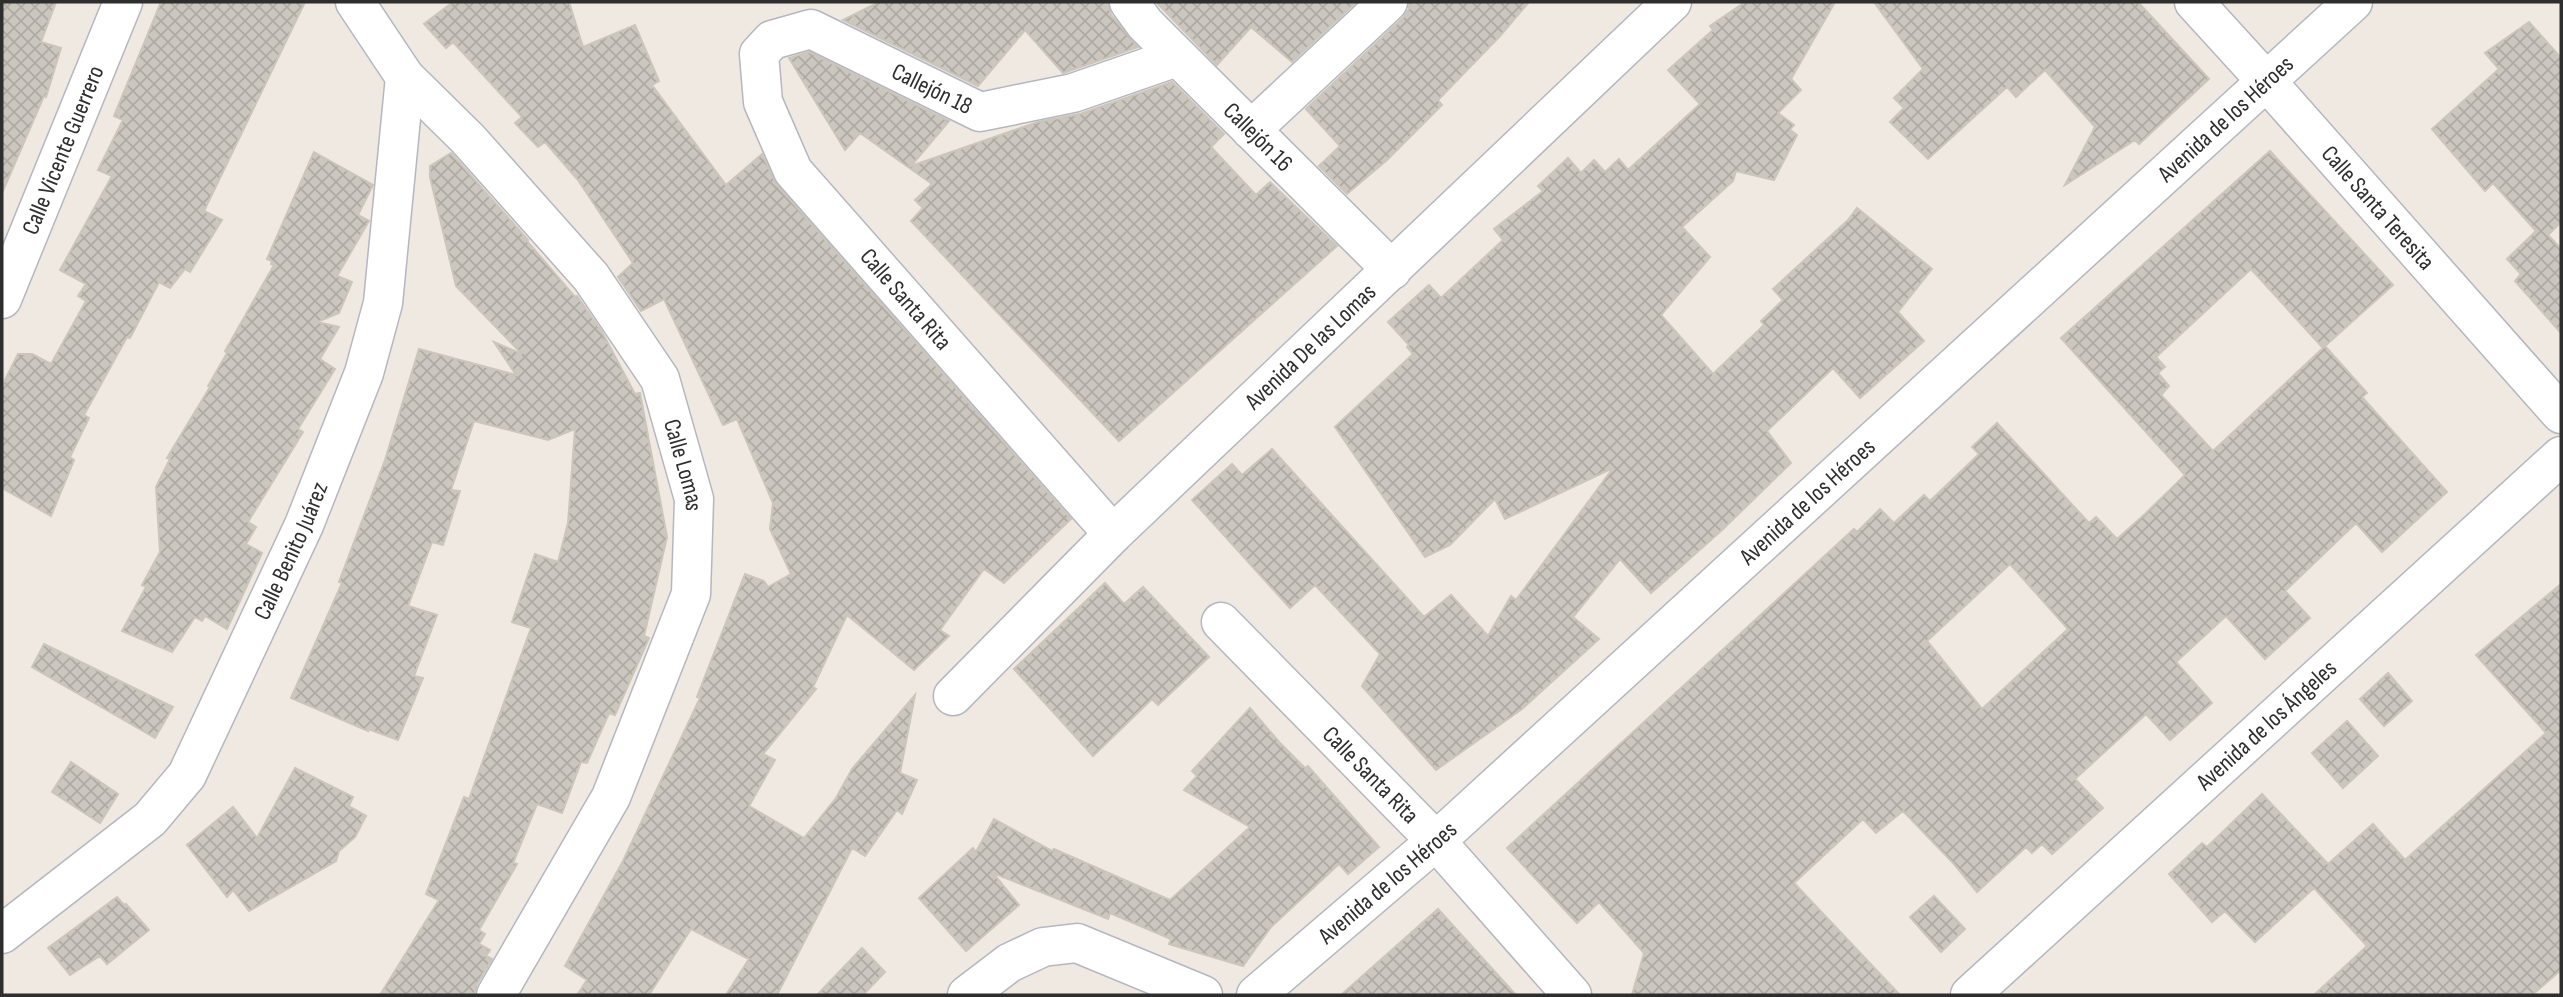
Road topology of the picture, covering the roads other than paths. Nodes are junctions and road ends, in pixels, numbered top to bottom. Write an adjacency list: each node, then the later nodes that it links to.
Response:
1 (123, 2): 14 (street, Calle Vicente Guerrero)
2 (355, 2): 10 (street, Calle Lomas)
3 (1129, 2): 9 (street, Callejón 16)
4 (1388, 2): 12 (street)
5 (1672, 2): 13 (street, Avenida De las Lomas)
6 (2194, 2): 11 (street, Calle Santa Teresita)
7 (2353, 2): 11 (street, Avenida de los Héroes)
8 (772, 40): 9 (street, Callejón 18); 17 (street, Calle Santa Rita)
9 (1177, 57): 12 (street, Callejón 16)
10 (405, 77): 21 (street, Calle Benito Juárez); 22 (street, Calle Lomas)
11 (2267, 82): 15 (street, Calle Santa Teresita); 20 (street, Avenida de los Héroes)
12 (1251, 130): 13 (street, Callejón 16)
13 (1392, 270): 17 (street, Avenida De las Lomas)
14 (2, 299)
15 (2561, 414)
16 (2561, 456): 27 (street, Avenida de los Ángeles)
17 (1113, 534): 19 (street, Avenida De las Lomas)
18 (1221, 622): 20 (street, Calle Santa Rita)
19 (953, 696)
20 (1436, 841): 25 (street, Avenida de los Héroes); 26 (street, Calle Santa Rita)
21 (2, 934)
22 (496, 995)
23 (967, 995): 24 (street)
24 (1203, 995)
25 (1256, 995)
26 (1572, 995)
27 (1970, 995)

